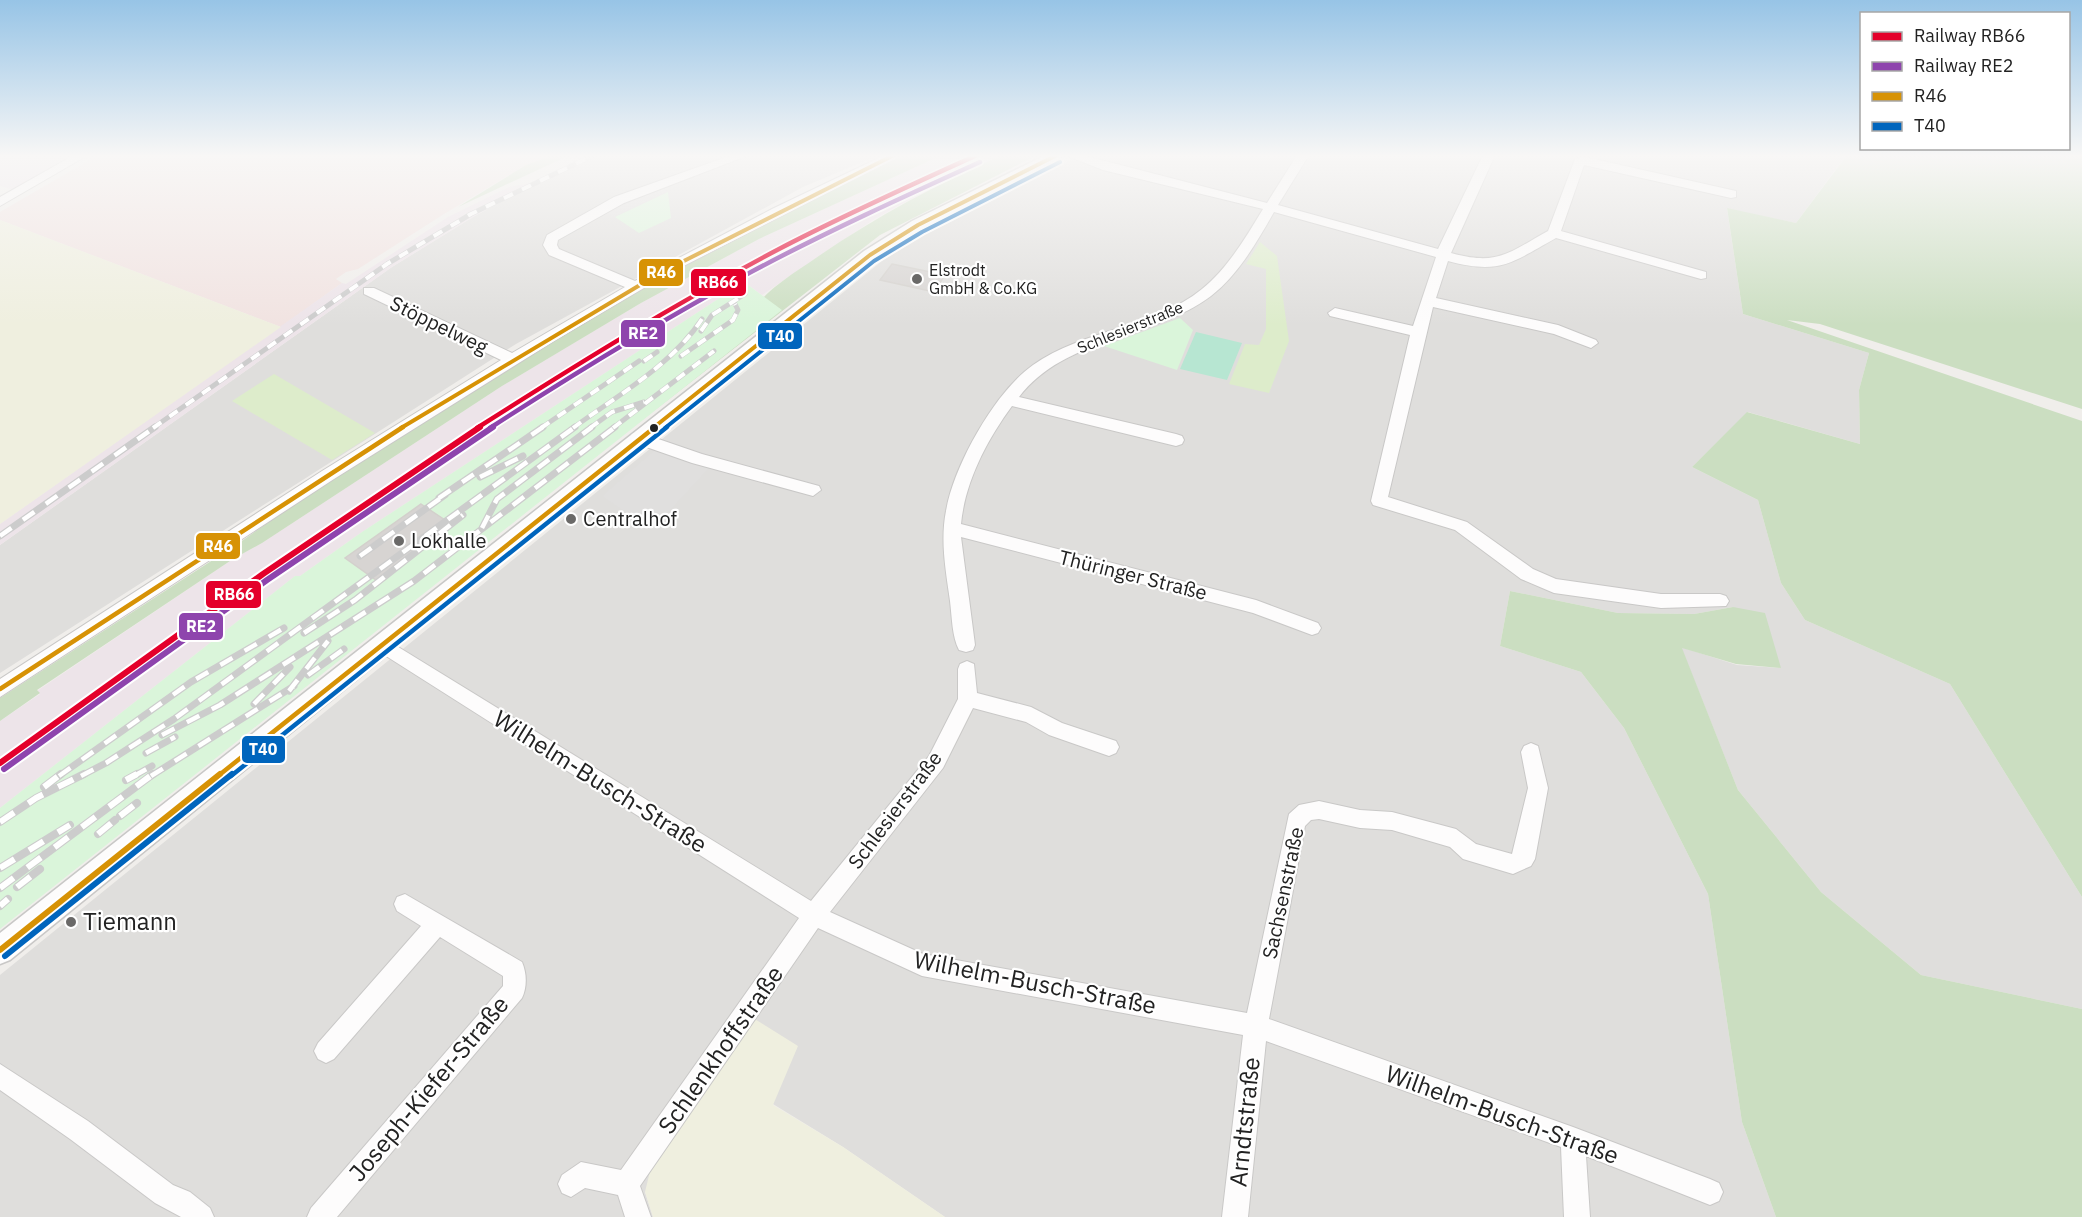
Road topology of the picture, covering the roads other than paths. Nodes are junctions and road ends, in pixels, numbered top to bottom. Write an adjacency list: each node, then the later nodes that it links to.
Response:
1 (598, 212): 11 (street)
2 (773, 212): 11 (street)
3 (944, 212): 19 (street)
4 (1266, 212): 18 (street, Schlesierstraße)
5 (1286, 212): 9 (street)
6 (1463, 212): 9 (street)
7 (1562, 212): 8 (street)
8 (1554, 233): 9 (street); 10 (street)
9 (1443, 256): 13 (street)
10 (1701, 275)
11 (634, 286): 17 (street)
12 (369, 291): 17 (street, Stöppelweg)
13 (1427, 301): 15 (street); 16 (street)
14 (1335, 313): 15 (street)
15 (1418, 332): 23 (street)
16 (1592, 343)
17 (509, 358): 28 (street)
18 (1008, 400): 20 (street); 22 (street, Schlesierstraße)
19 (638, 438): 21 (street); 25 (street)
20 (1176, 440)
21 (813, 490)
22 (952, 528): 24 (street, Thüringer Straße); 26 (street, Schlesierstraße)
23 (1720, 601)
24 (1312, 628)
25 (382, 644): 33 (street, Wilhelm-Busch-Straße); 35 (street)
26 (966, 645)
27 (967, 669): 29 (street, Schlesierstraße)
28 (0, 689)
29 (968, 699): 30 (street); 33 (street, Schlesierstraße)
30 (1108, 747)
31 (1531, 752): 36 (street, Sachsenstraße)
32 (405, 904): 34 (street, Joseph-Kiefer-Straße)
33 (814, 915): 36 (street, Wilhelm-Busch-Straße); 41 (street, Schlenkhoffstraße)
34 (436, 925): 37 (street); 44 (street, Joseph-Kiefer-Straße)
35 (0, 950)
36 (1256, 1026): 39 (street, Wilhelm-Busch-Straße); 46 (street, Arndtstraße)
37 (326, 1051)
38 (0, 1076): 43 (street)
39 (1573, 1139): 42 (street, Wilhelm-Busch-Straße); 47 (street)
40 (571, 1184): 41 (street)
41 (627, 1184): 45 (street)
42 (1710, 1192)
43 (201, 1217)
44 (321, 1217)
45 (638, 1217)
46 (1235, 1217)
47 (1577, 1217)

